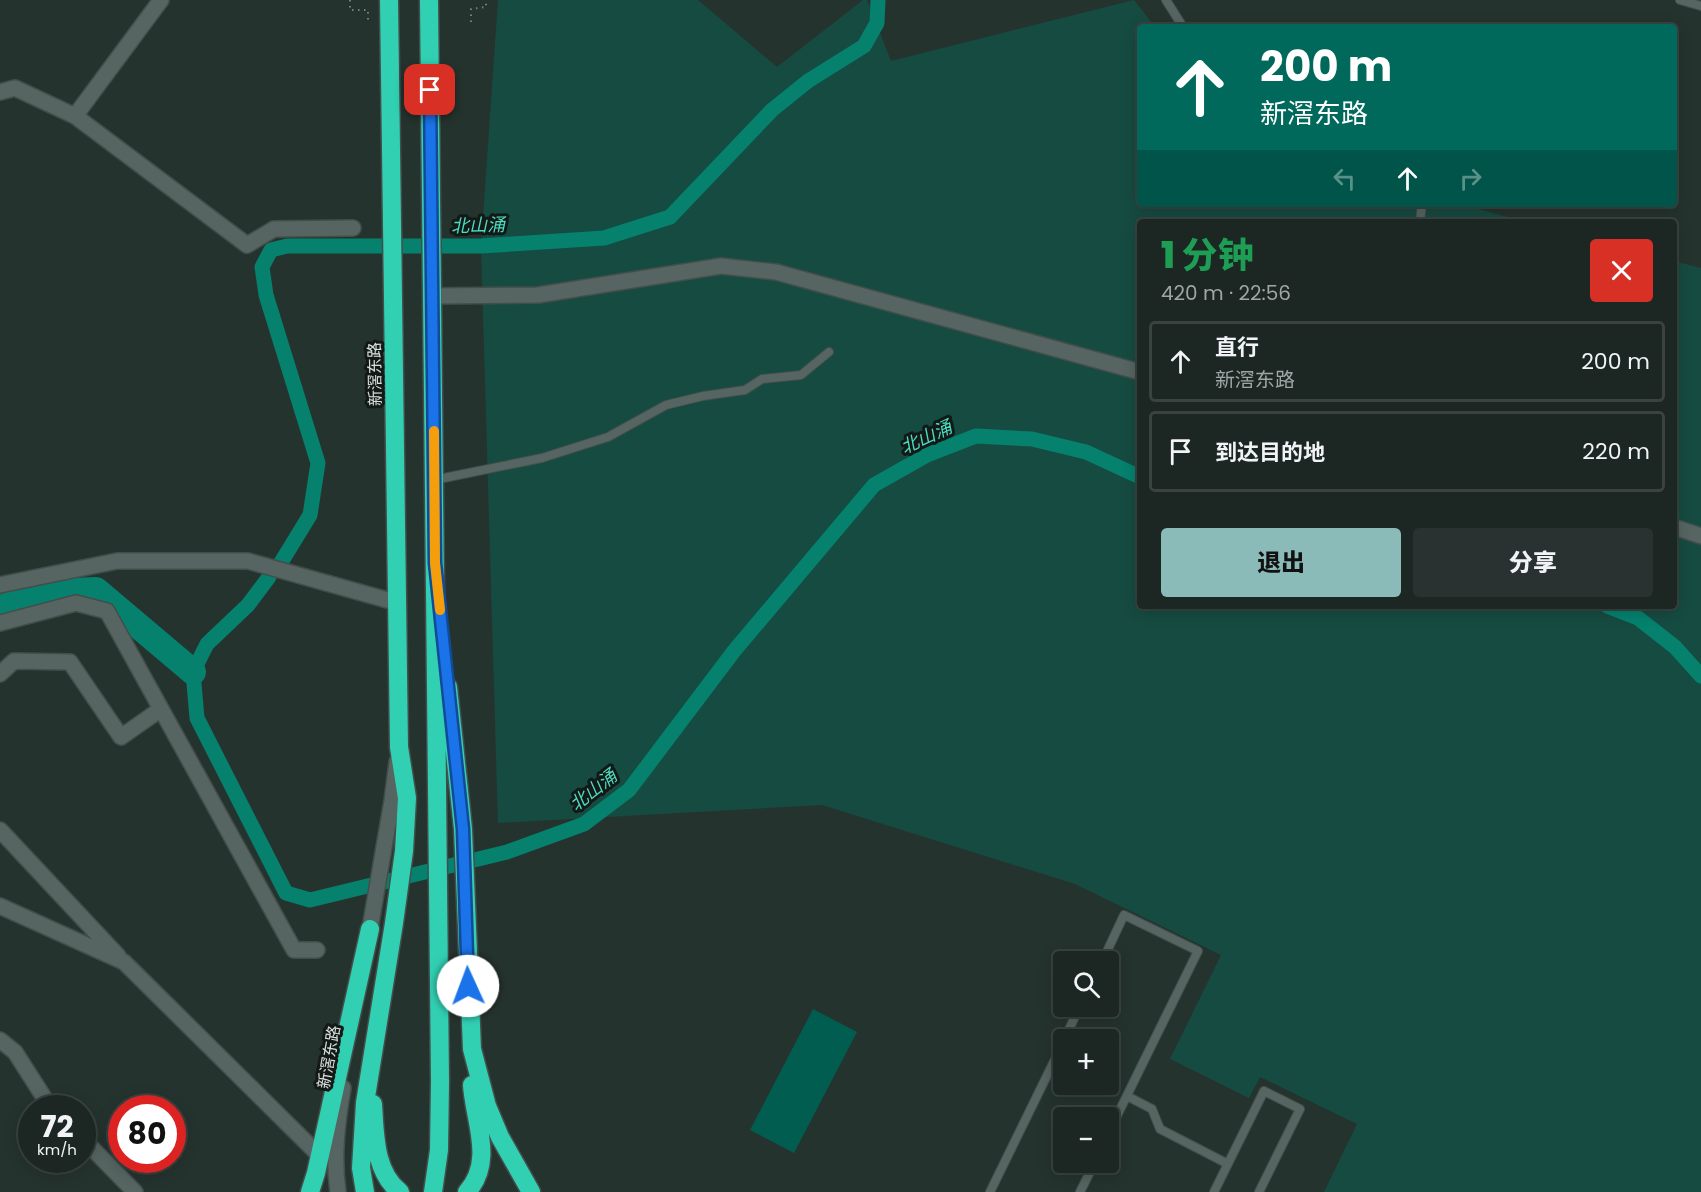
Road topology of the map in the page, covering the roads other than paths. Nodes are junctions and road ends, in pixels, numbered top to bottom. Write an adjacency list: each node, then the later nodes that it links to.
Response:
1 (161, 0): 9 (street)
2 (389, 0): 19 (highway, 新滘东路)
3 (429, 0): 11 (highway)
4 (1166, 0): 7 (lane)
5 (1680, 0): 6 (lane)
6 (1701, 6)
7 (1182, 24)
8 (0, 92): 9 (street)
9 (75, 116): 10 (street)
10 (353, 228)
11 (433, 296): 13 (street); 14 (highway)
12 (829, 352): 14 (lane)
13 (1137, 371)
14 (434, 480): 17 (highway)
15 (1677, 528): 16 (street)
16 (1701, 536)
17 (435, 563): 31 (highway); 46 (highway)
18 (0, 585): 19 (street)
19 (398, 603): 23 (highway, 新滘东路)
20 (0, 623): 22 (street)
21 (0, 674): 22 (street)
22 (160, 709): 27 (street)
23 (399, 747): 26 (street, 新滘东路); 33 (highway, 新滘东路)
24 (0, 830): 29 (street)
25 (0, 906): 29 (street)
26 (370, 929): 38 (highway); 43 (street, 新滘东路)
27 (317, 950)
28 (1107, 951): 35 (lane)
29 (124, 962): 38 (street)
30 (0, 1040): 34 (street)
31 (472, 1049): 47 (highway); 48 (highway)
32 (1053, 1063): 49 (lane)
33 (370, 1066): 44 (highway); 45 (highway)
34 (42, 1095)
35 (1127, 1096): 36 (lane); 39 (lane)
36 (1119, 1112)
37 (96, 1152): 41 (street)
38 (320, 1156): 42 (highway)
39 (1228, 1164): 51 (lane); 52 (lane)
40 (1090, 1173): 50 (lane)
41 (135, 1192)
42 (310, 1192)
43 (338, 1192)
44 (365, 1192)
45 (400, 1192)
46 (433, 1192)
47 (467, 1192)
48 (531, 1192)
49 (990, 1192)
50 (1080, 1192)
51 (1214, 1192)
52 (1259, 1192)

